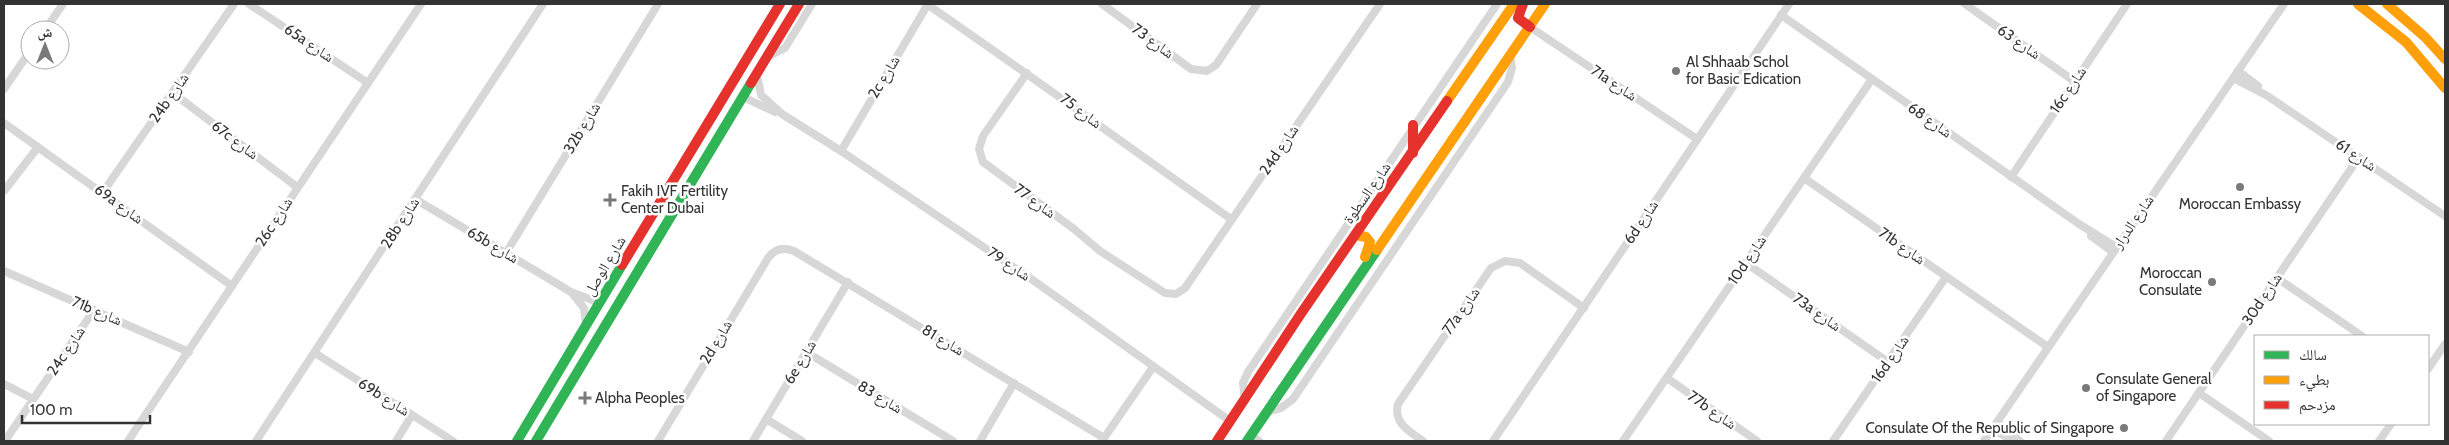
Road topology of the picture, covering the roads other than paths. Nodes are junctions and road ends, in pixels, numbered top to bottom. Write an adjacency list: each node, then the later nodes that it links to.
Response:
1 (63, 4): 25 (street)
2 (234, 4): 40 (street, 24b شارع)
3 (249, 4): 37 (street, 65a شارع)
4 (421, 4): 37 (street, 26c شارع)
5 (543, 4): 55 (street, 28b شارع)
6 (658, 4): 61 (street, 32b شارع)
7 (780, 4): 27 (main road, شارع الوصل)
8 (799, 4): 29 (main road)
9 (812, 4): 29 (street)
10 (928, 4): 33 (street, شارع 75); 47 (street, 2c شارع)
11 (1102, 4): 12 (street, شارع 73)
12 (1257, 4)
13 (1380, 4): 57 (street, 24d شارع)
14 (1497, 4): 44 (street, شارع السطوة)
15 (1514, 4): 48 (main road, شارع السطوة)
16 (1523, 4): 26 (main road)
17 (1545, 4): 26 (main road)
18 (1789, 4): 24 (street, 6d شارع)
19 (1965, 4): 36 (street, شارع 63)
20 (2127, 4): 36 (street, 16c شارع)
21 (2284, 4): 34 (street, شارع الدرار)
22 (2358, 4): 38 (main road)
23 (2387, 4): 30 (main road)
24 (1781, 15): 35 (street, شارع 68); 45 (street, 6d شارع)
25 (52, 20)
26 (1530, 27): 28 (main road); 45 (street, 71a شارع)
27 (753, 50): 41 (main road); 71 (main road, شارع الوصل)
28 (1510, 56): 68 (main road); 90 (street)
29 (766, 57): 32 (main road)
30 (2445, 60)
31 (20, 66): 39 (street)
32 (757, 73): 41 (main road); 42 (street, شارع 79)
33 (1028, 73): 57 (street, شارع 75); 70 (street, شارع 77)
34 (2236, 74): 49 (street, شارع 61); 60 (street, شارع الدرار)
35 (1872, 79): 50 (street, شارع 68); 51 (street, 10d شارع)
36 (2074, 81): 50 (street, 16c شارع)
37 (368, 83): 52 (street, 26c شارع)
38 (2445, 88)
39 (4, 89)
40 (173, 93): 52 (street, 67c شارع); 54 (street, 24b شارع)
41 (743, 97): 42 (street, شارع 79); 104 (main road)
42 (782, 114): 47 (street, شارع 79)
43 (4, 124): 46 (street, 69a شارع)
44 (1413, 125): 48 (main road); 89 (street, شارع السطوة)
45 (1698, 139): 72 (street, 6d شارع)
46 (38, 147): 53 (street); 54 (street, 69a شارع)
47 (840, 151): 82 (street, شارع 79)
48 (1413, 153): 58 (main road, شارع السطوة)
49 (2359, 157): 56 (street, شارع 61); 65 (street, 30d شارع)
50 (2011, 177): 60 (street, شارع 68)
51 (1804, 178): 62 (street, 10d شارع); 64 (street, 71b شارع)
52 (297, 187): 67 (street, 26c شارع)
53 (4, 191)
54 (103, 192): 67 (street, 69a شارع)
55 (415, 199): 61 (street, 65b شارع); 80 (street, 28b شارع)
56 (2445, 216)
57 (1232, 219): 70 (street, 24d شارع)
58 (1356, 235): 68 (main road); 89 (main road, شارع السطوة)
59 (780, 249): 66 (street, شارع 81); 105 (street, 2d شارع)
60 (2115, 249): 77 (street, شارع الدرار)
61 (506, 253): 69 (street, 65b شارع)
62 (1746, 263): 81 (street, 73a شارع); 84 (street, 10d شارع)
63 (4, 271): 73 (street, 71b شارع)
64 (1946, 277): 77 (street, 71b شارع); 81 (street, 16d شارع)
65 (2277, 278): 75 (street); 87 (street, 30d شارع)
66 (848, 282): 79 (street, 6e شارع); 85 (street, شارع 81)
67 (232, 286): 78 (street, 26c شارع)
68 (1347, 290): 90 (main road)
69 (571, 292): 71 (street, 65b شارع); 74 (street, 65b شارع)
70 (1176, 294)
71 (600, 303): 74 (main road, شارع الوصل); 104 (main road)
72 (1584, 308): 111 (street, 77a شارع); 112 (street, 6d شارع)
73 (94, 310): 78 (street, 71b شارع); 88 (street, 24c شارع)
74 (586, 325): 103 (main road, شارع الوصل)
75 (2361, 335)
76 (2445, 344): 83 (street)
77 (2047, 349): 94 (street, شارع الدرار)
78 (189, 352): 99 (street, 26c شارع)
79 (806, 352): 92 (street, 6e شارع); 108 (street, شارع 83)
80 (315, 353): 91 (street, 69b شارع); 100 (street, 28b شارع)
81 (1888, 362): 115 (street, 16d شارع)
82 (1153, 368): 93 (street, شارع 79); 96 (street)
83 (2429, 368)
84 (1666, 378): 113 (street, 10d شارع); 114 (street, 77b شارع)
85 (1014, 383): 96 (street, شارع 81); 109 (street)
86 (4, 384): 88 (street)
87 (2199, 393): 119 (street, 30d شارع); 120 (street)
88 (33, 400): 98 (street, 24c شارع)
89 (1245, 400): 93 (main road, شارع السطوة)
90 (1267, 412): 97 (main road)
91 (412, 415): 101 (street); 102 (street, 69b شارع)
92 (766, 419): 106 (street, 6e شارع); 107 (street)
93 (1230, 422): 110 (main road, شارع السطوة)
94 (1995, 425): 116 (street, شارع الدرار); 117 (street); 118 (street)
95 (2390, 425): 121 (street)
96 (1103, 439)
97 (1252, 439)
98 (6, 441)
99 (128, 441)
100 (256, 441)
101 (396, 441)
102 (454, 441)
103 (517, 441)
104 (536, 441)
105 (658, 441)
106 (752, 441)
107 (802, 441)
108 (953, 441)
109 (980, 441)
110 (1217, 441)
111 (1424, 441)
112 (1493, 441)
113 (1623, 441)
114 (1757, 441)
115 (1833, 441)
116 (1984, 441)
117 (2013, 441)
118 (2020, 441)
119 (2166, 441)
120 (2269, 441)
121 (2379, 441)

